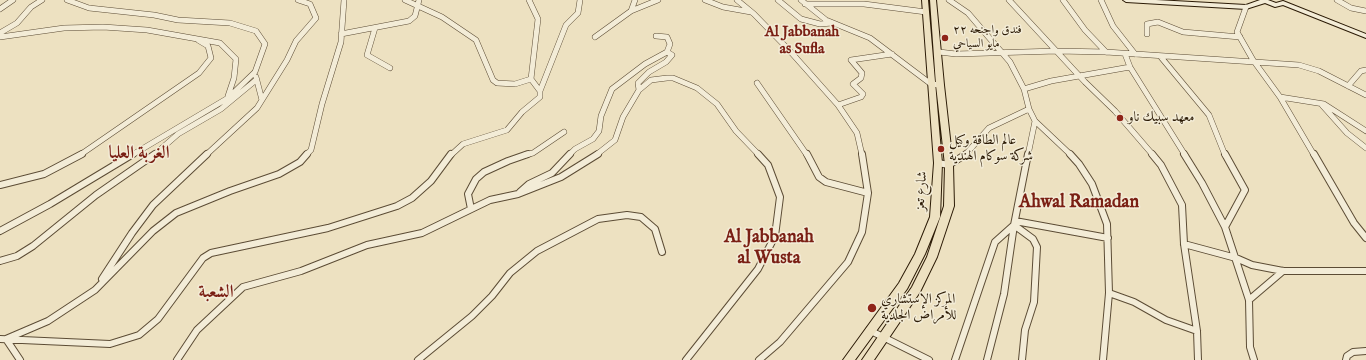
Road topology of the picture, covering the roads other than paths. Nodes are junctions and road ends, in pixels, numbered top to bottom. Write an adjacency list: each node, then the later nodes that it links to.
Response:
1 (13, 0): 29 (street)
2 (42, 0): 36 (street)
3 (67, 0): 58 (street)
4 (298, 0): 71 (street)
5 (344, 0): 37 (street)
6 (405, 0): 24 (street)
7 (529, 0): 60 (street)
8 (580, 0): 67 (street)
9 (635, 0): 30 (street)
10 (658, 0): 30 (street)
11 (705, 0): 32 (street)
12 (737, 0): 32 (street)
13 (778, 0): 34 (street)
14 (801, 0): 27 (street)
15 (925, 0): 33 (main road, شارع تعز)
16 (933, 0): 47 (main road, شارع تعز)
17 (949, 0): 49 (street)
18 (1009, 0): 45 (street)
19 (1063, 0): 48 (street)
20 (1102, 0): 52 (street)
21 (1126, 0): 25 (main road)
22 (1337, 0): 31 (street)
23 (1263, 1): 26 (main road); 28 (main road)
24 (418, 2): 35 (street); 60 (street)
25 (1182, 2): 28 (main road)
26 (1282, 2): 41 (main road)
27 (805, 4): 33 (street); 34 (street)
28 (1246, 7): 44 (street)
29 (0, 9)
30 (631, 10): 43 (street)
31 (1366, 11)
32 (752, 12): 73 (street)
33 (926, 12): 63 (main road, شارع تعز)
34 (834, 23): 50 (street)
35 (375, 28): 37 (street); 56 (street)
36 (0, 33)
37 (341, 34): 96 (street)
38 (1147, 34): 44 (street)
39 (193, 36): 42 (street); 70 (street); 81 (street)
40 (656, 36): 46 (street)
41 (1366, 36)
42 (0, 37)
43 (595, 37)
44 (1240, 37): 54 (street)
45 (1057, 51): 48 (street); 49 (street); 59 (street)
46 (667, 52): 66 (street); 83 (street)
47 (938, 52): 49 (street); 63 (main road, شارع تعز)
48 (1106, 52): 51 (street)
49 (1003, 53): 65 (street)
50 (892, 54): 63 (street); 73 (street)
51 (1125, 54): 52 (street); 55 (street)
52 (1134, 54): 53 (street)
53 (1160, 56): 54 (street); 86 (street)
54 (1253, 60): 64 (street); 69 (street)
55 (1130, 67): 59 (street); 86 (street)
56 (390, 68)
57 (1366, 70): 64 (street)
58 (255, 72): 61 (street); 70 (street)
59 (1080, 76): 65 (street); 90 (street)
60 (531, 79): 67 (street)
61 (256, 80): 71 (street); 93 (street)
62 (757, 83): 82 (street)
63 (935, 85): 79 (main road, شارع تعز); 80 (main road, شارع تعز)
64 (1348, 86): 68 (street)
65 (1024, 89): 74 (street)
66 (638, 90): 83 (street); 107 (street)
67 (540, 91): 101 (street)
68 (1366, 95)
69 (1280, 97): 72 (street); 89 (street)
70 (228, 98): 87 (street)
71 (262, 100): 96 (street)
72 (1320, 103): 76 (street); 78 (street)
73 (838, 105): 82 (street)
74 (1028, 109): 75 (street); 80 (street)
75 (1035, 121): 85 (street); 88 (street)
76 (1366, 131)
77 (564, 132): 84 (street)
78 (1366, 148)
79 (938, 163): 80 (street); 99 (main road, شارع تعز)
80 (949, 165): 102 (main road, شارع تعز)
81 (0, 185)
82 (868, 193): 108 (street)
83 (518, 194): 84 (street)
84 (471, 209): 105 (street)
85 (1014, 223): 88 (street); 112 (street); 113 (street); 114 (street)
86 (1225, 227): 92 (street)
87 (0, 231)
88 (1108, 238): 97 (street)
89 (1366, 238)
90 (1184, 244): 92 (street); 100 (street)
91 (662, 252): 106 (street)
92 (1236, 258): 94 (street); 98 (street)
93 (0, 261)
94 (1283, 271): 95 (street); 98 (street)
95 (1366, 271)
96 (95, 290): 101 (street)
97 (1109, 293): 100 (street); 115 (street)
98 (1249, 300): 117 (street)
99 (869, 330): 102 (street); 109 (main road, شارع تعز)
100 (1197, 331): 116 (street)
101 (3, 339): 104 (street)
102 (883, 339): 110 (main road, شارع تعز); 111 (street)
103 (1366, 350): 118 (street)
104 (20, 360)
105 (177, 360)
106 (418, 360)
107 (686, 360)
108 (759, 360)
109 (849, 360)
110 (868, 360)
111 (928, 360)
112 (955, 360)
113 (987, 360)
114 (1022, 360)
115 (1103, 360)
116 (1198, 360)
117 (1254, 360)
118 (1346, 360)

